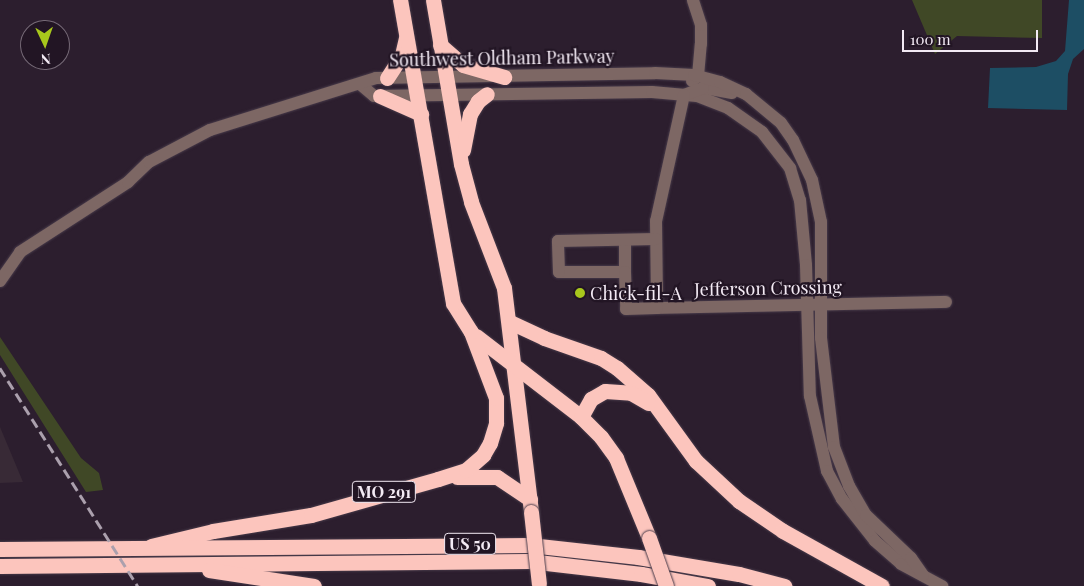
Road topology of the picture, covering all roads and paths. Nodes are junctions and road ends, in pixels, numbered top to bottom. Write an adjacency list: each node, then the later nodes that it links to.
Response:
1 (400, 0): 4 (highway, MO 291)
2 (433, 0): 5 (highway)
3 (693, 0): 6 (street)
4 (406, 34): 8 (highway); 9 (highway, MO 291)
5 (440, 46): 7 (highway); 10 (highway)
6 (698, 76): 7 (street, Southwest Oldham Parkway); 12 (street); 16 (street, Southwest Oldham Parkway)
7 (504, 77): 10 (street, Southwest Oldham Parkway)
8 (387, 78): 9 (street, Southwest Oldham Parkway); 11 (street, Southwest Oldham Parkway)
9 (415, 78): 10 (street, Southwest Oldham Parkway); 18 (highway, MO 291)
10 (445, 78): 15 (highway)
11 (360, 85): 17 (street, Southwest Oldham Parkway); 24 (street)
12 (652, 92): 13 (street, Southwest Oldham Parkway); 14 (street, Southwest Oldham Parkway)
13 (487, 94): 15 (street, Southwest Oldham Parkway); 20 (highway)
14 (684, 94): 16 (street); 21 (street); 26 (street, Southwest Oldham Parkway)
15 (448, 95): 18 (street, Southwest Oldham Parkway); 20 (highway)
16 (748, 95): 27 (street, Southwest Oldham Parkway)
17 (380, 96): 18 (street, Southwest Oldham Parkway); 19 (highway)
18 (418, 96): 19 (highway, MO 291)
19 (421, 114): 30 (highway, MO 291)
20 (461, 164): 29 (highway)
21 (656, 239): 22 (street); 28 (street)
22 (624, 240): 23 (street); 23 (street)
23 (625, 272): 28 (street, Jefferson Crossing)
24 (0, 281)
25 (946, 302): 27 (street, Jefferson Crossing)
26 (806, 304): 27 (street, Jefferson Crossing); 28 (street, Jefferson Crossing); 35 (street, Southwest Oldham Parkway)
27 (820, 304): 34 (street, Southwest Oldham Parkway)
28 (657, 308)
29 (510, 322): 31 (highway); 32 (highway)
30 (471, 332): 31 (highway); 36 (highway, MO 291)
31 (516, 367): 33 (highway); 37 (highway)
32 (665, 416): 33 (highway); 48 (highway)
33 (581, 417): 45 (highway, bridge)
34 (834, 447): 35 (street); 42 (street, Southwest Oldham Parkway)
35 (821, 451): 42 (street, Southwest Oldham Parkway)
36 (438, 479): 37 (highway, MO 291); 38 (highway, MO 291)
37 (531, 506): 43 (highway, bridge)
38 (151, 546): 39 (highway, US 50); 47 (highway, US 50)
39 (0, 549)
40 (156, 563): 41 (highway, US 50); 44 (highway); 46 (highway, US 50)
41 (0, 566)
42 (923, 575): 49 (street, Southwest Oldham Parkway)
43 (539, 585)
44 (314, 586)
45 (666, 586)
46 (708, 586)
47 (784, 586)
48 (882, 586)
49 (942, 586)

